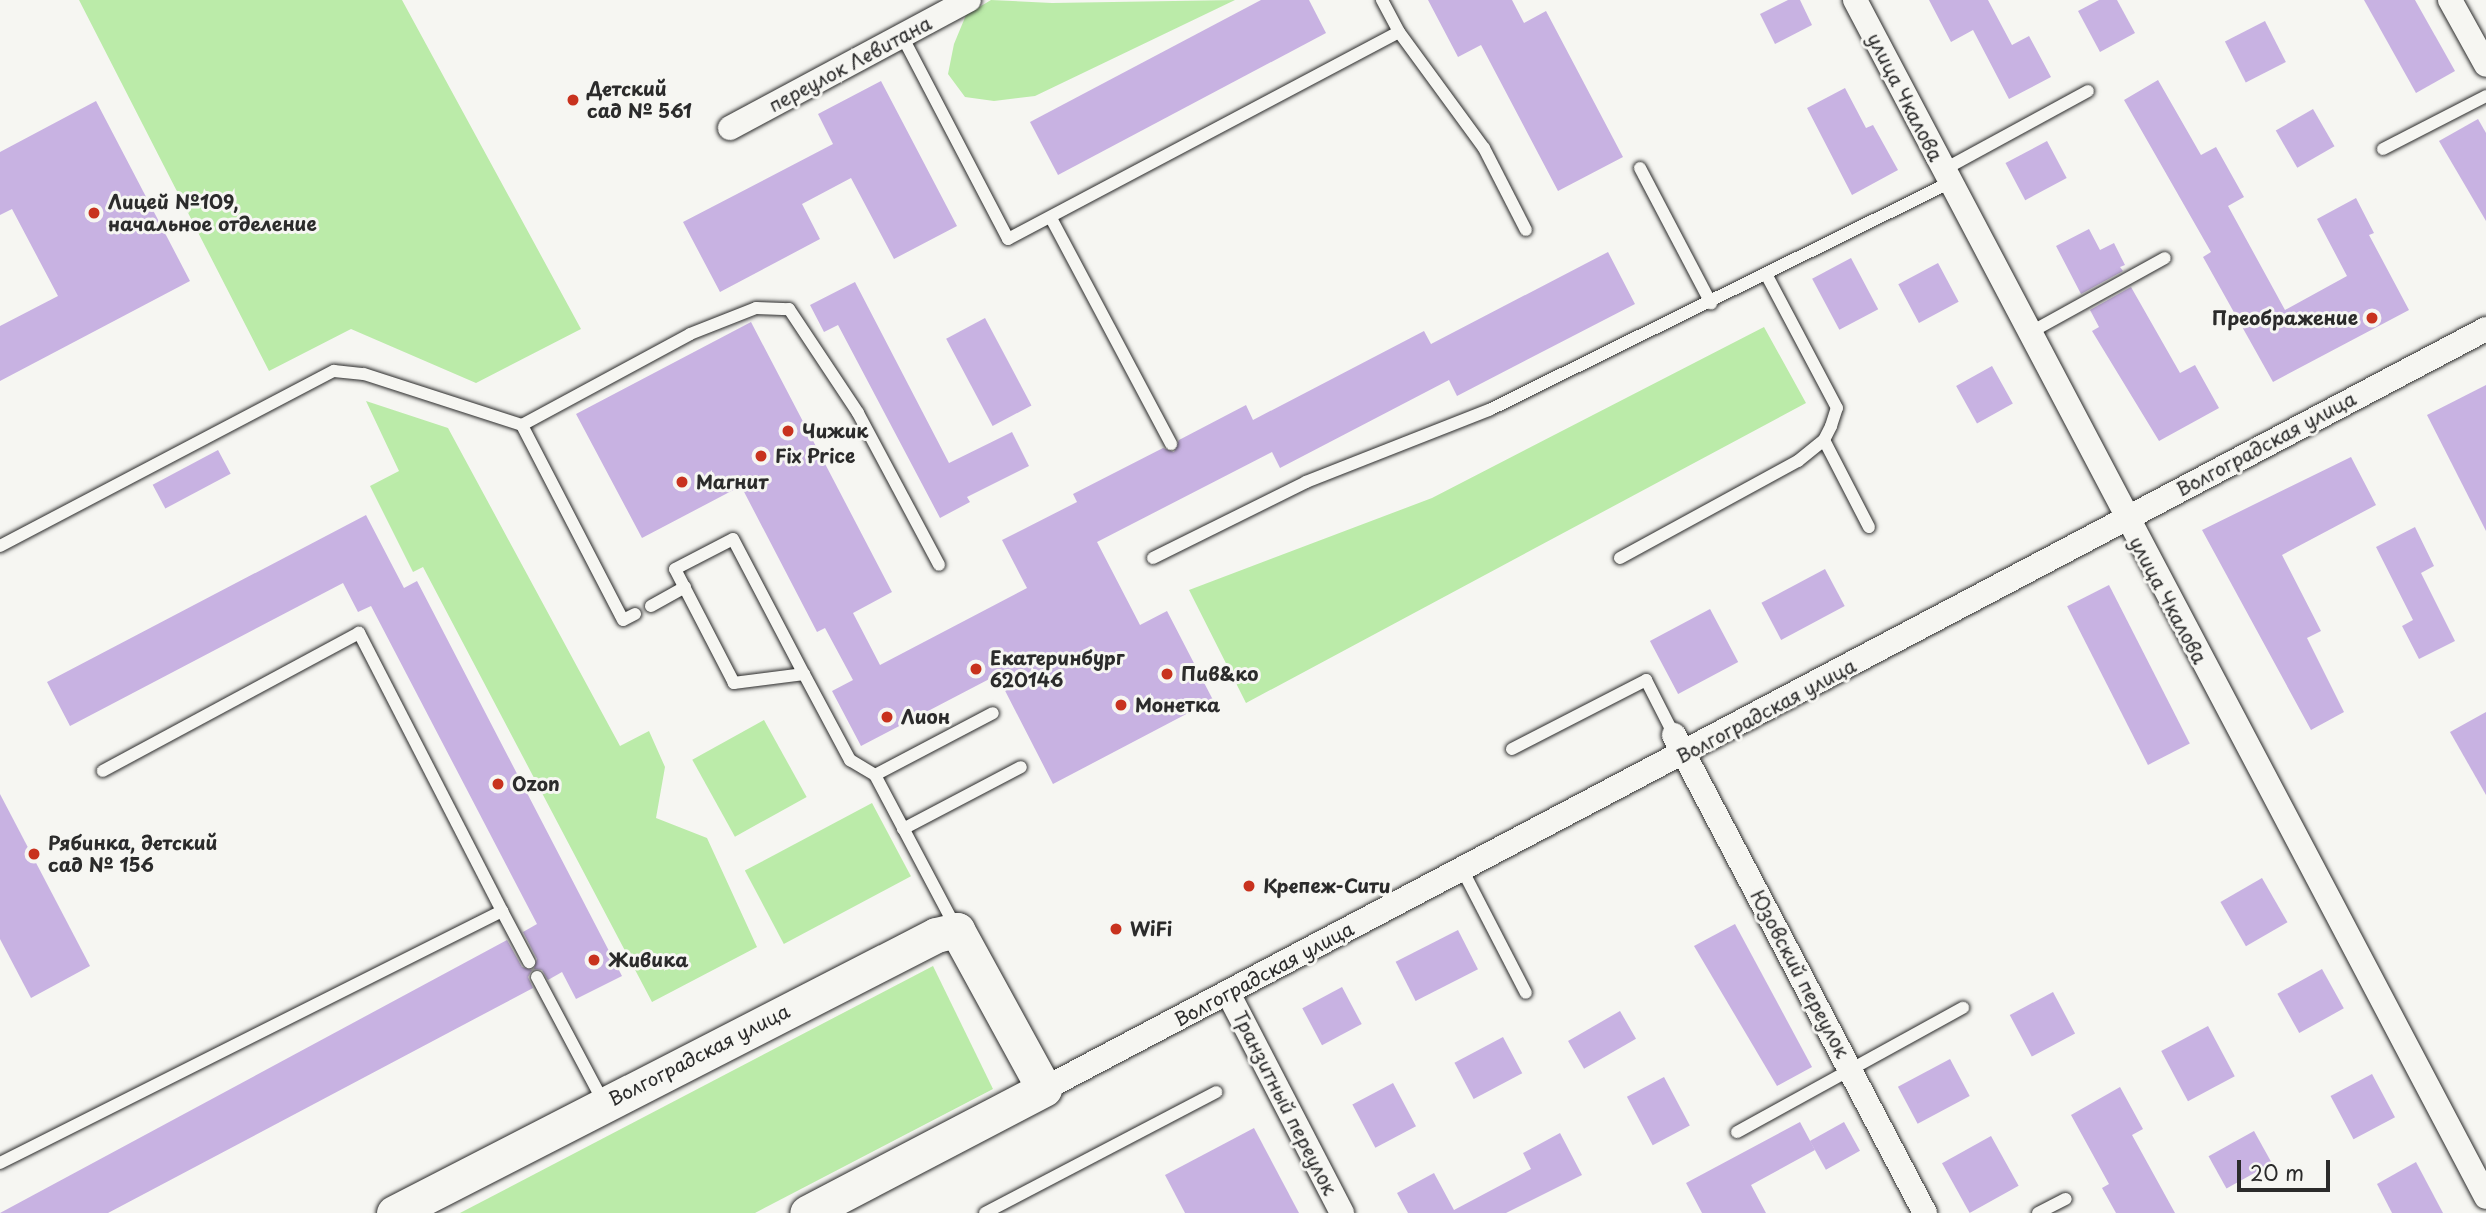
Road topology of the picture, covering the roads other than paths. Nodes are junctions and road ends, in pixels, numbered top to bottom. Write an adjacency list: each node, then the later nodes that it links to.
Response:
1 (969, 0): 6 (street, переулок Левитана)
2 (1382, 0): 5 (lane)
3 (1855, 0): 13 (street, улица Чкалова)
4 (2450, 0): 7 (street)
5 (1399, 32): 14 (lane); 15 (lane)
6 (902, 36): 10 (street, переулок Левитана); 14 (lane)
7 (2486, 65)
8 (2088, 91): 13 (lane)
9 (2486, 96): 11 (lane)
10 (730, 128)
11 (2382, 149)
12 (1640, 168): 18 (lane)
13 (1946, 176): 17 (lane); 20 (street, улица Чкалова)
14 (1051, 218): 23 (lane)
15 (1526, 230)
16 (2165, 258): 20 (lane)
17 (1767, 276): 18 (lane); 22 (lane)
18 (1711, 303): 27 (lane)
19 (2486, 330): 24 (street, Волгоградская улица)
20 (2028, 333): 24 (street, улица Чкалова)
21 (522, 425): 26 (lane); 29 (lane); 32 (lane)
22 (1824, 440): 25 (lane); 28 (lane)
23 (1171, 444)
24 (2124, 519): 35 (street, Волгоградская улица); 55 (street, улица Чкалова)
25 (1869, 527)
26 (0, 546)
27 (1153, 558)
28 (1620, 558)
29 (939, 565)
30 (685, 587): 31 (lane); 33 (lane); 33 (lane)
31 (650, 606)
32 (635, 614)
33 (804, 674): 39 (lane)
34 (993, 713): 39 (lane)
35 (1679, 745): 36 (lane); 41 (street, Волгоградская улица); 49 (street, Юзовский переулок)
36 (1512, 749)
37 (1021, 767): 40 (lane)
38 (103, 771): 42 (lane)
39 (874, 775): 40 (lane)
40 (903, 829): 43 (lane)
41 (1463, 871): 46 (street, Волгоградская улица); 47 (lane)
42 (502, 911): 44 (lane); 54 (lane)
43 (957, 930): 50 (street); 52 (street, Волгоградская улица)
44 (529, 962)
45 (537, 977): 52 (lane)
46 (1228, 993): 50 (street, Волгоградская улица); 60 (street, Транзитный переулок)
47 (1526, 993)
48 (1963, 1008): 49 (lane)
49 (1850, 1070): 53 (lane); 61 (street, Юзовский переулок)
50 (1044, 1089): 58 (street, Волгоградская улица)
51 (1216, 1092): 59 (lane)
52 (604, 1104): 57 (street, Волгоградская улица)
53 (1737, 1132)
54 (0, 1163)
55 (2486, 1197)
56 (2066, 1199): 62 (lane)
57 (394, 1213)
58 (807, 1213)
59 (985, 1213)
60 (1342, 1213)
61 (1925, 1213)
62 (2038, 1213)

